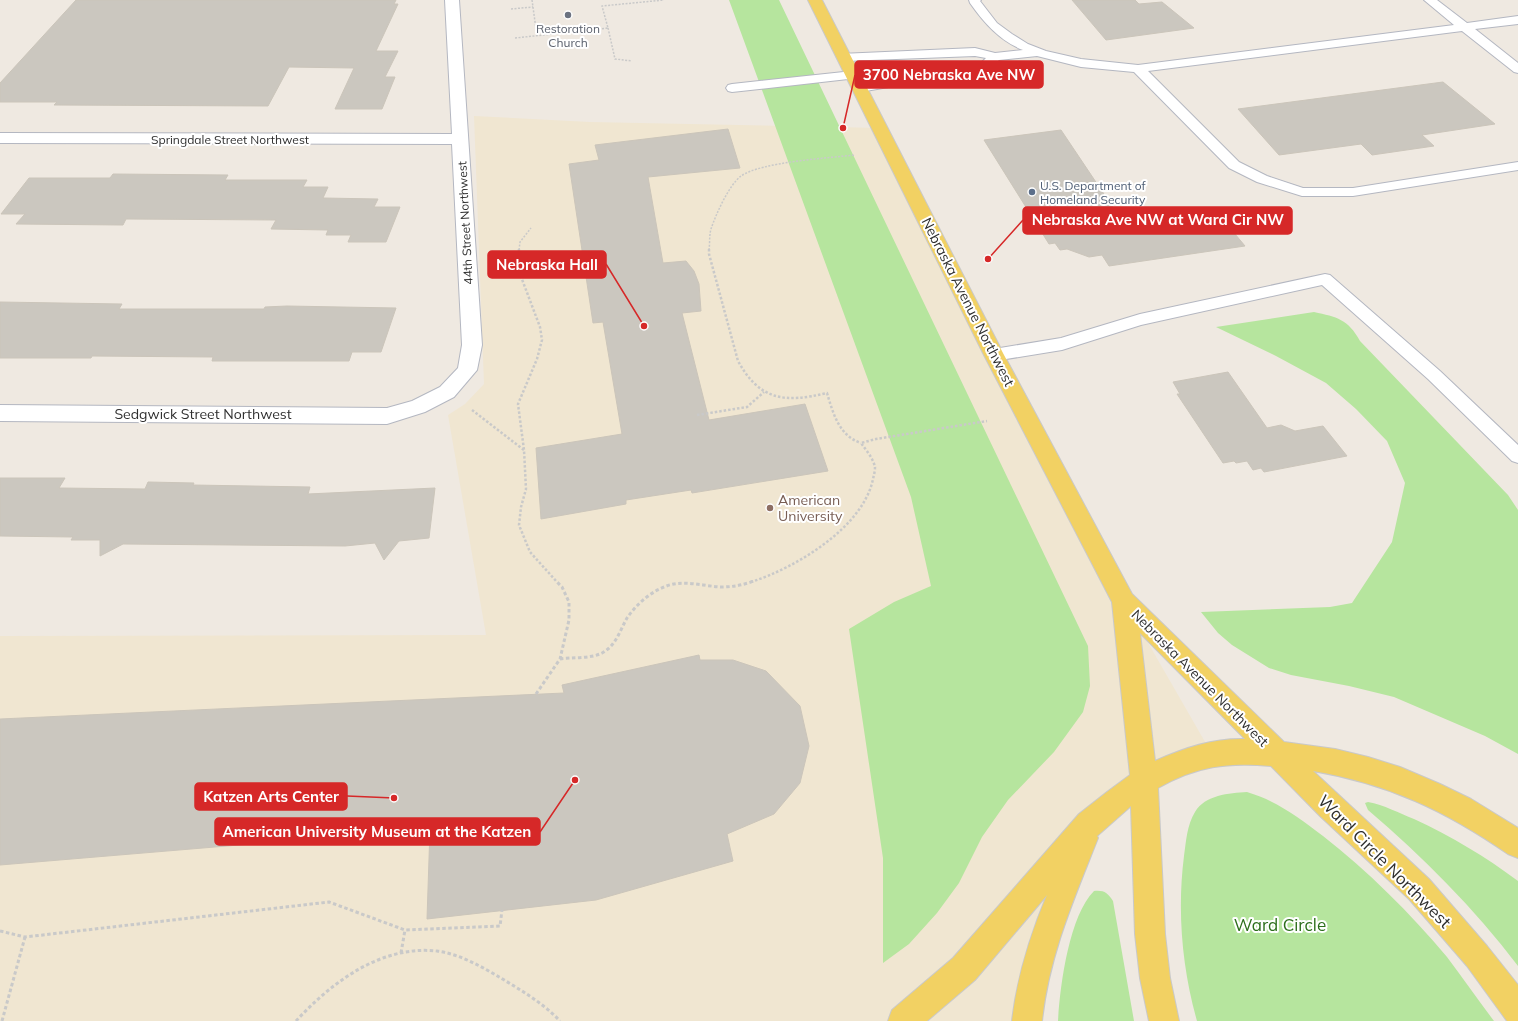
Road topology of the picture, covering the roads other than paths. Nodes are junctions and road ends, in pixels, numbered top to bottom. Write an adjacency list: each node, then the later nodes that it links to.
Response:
1 (452, 0): 15 (street, 44th Street Northwest)
2 (814, 0): 8 (main road, Nebraska Avenue Northwest)
3 (974, 0): 7 (lane)
4 (1430, 0): 6 (lane)
5 (1518, 20): 6 (lane)
6 (1463, 26): 10 (lane); 11 (lane)
7 (1037, 52): 9 (lane); 10 (lane)
8 (844, 57): 9 (lane); 12 (main road, Nebraska Avenue Northwest)
9 (995, 57): 12 (lane)
10 (1138, 69): 16 (lane)
11 (1518, 69)
12 (856, 81): 13 (lane); 17 (main road, Nebraska Avenue Northwest)
13 (732, 88)
14 (0, 138): 15 (street, Springdale Street Northwest)
15 (460, 139): 18 (street, 44th Street Northwest)
16 (1518, 166)
17 (994, 355): 20 (lane); 21 (main road, Nebraska Avenue Northwest)
18 (406, 412): 19 (street, Sedgwick Street Northwest)
19 (0, 413)
20 (1518, 456)
21 (1124, 602): 22 (main road, Nebraska Avenue Northwest); 23 (main road, Nebraska Avenue Northwest)
22 (1277, 754): 23 (main road); 25 (main road); 26 (main road, Ward Circle Northwest)
23 (1144, 782): 24 (main road); 29 (main road)
24 (1089, 824): 27 (main road); 28 (main road)
25 (1518, 844)
26 (1518, 1010)
27 (903, 1021)
28 (1027, 1021)
29 (1164, 1021)

